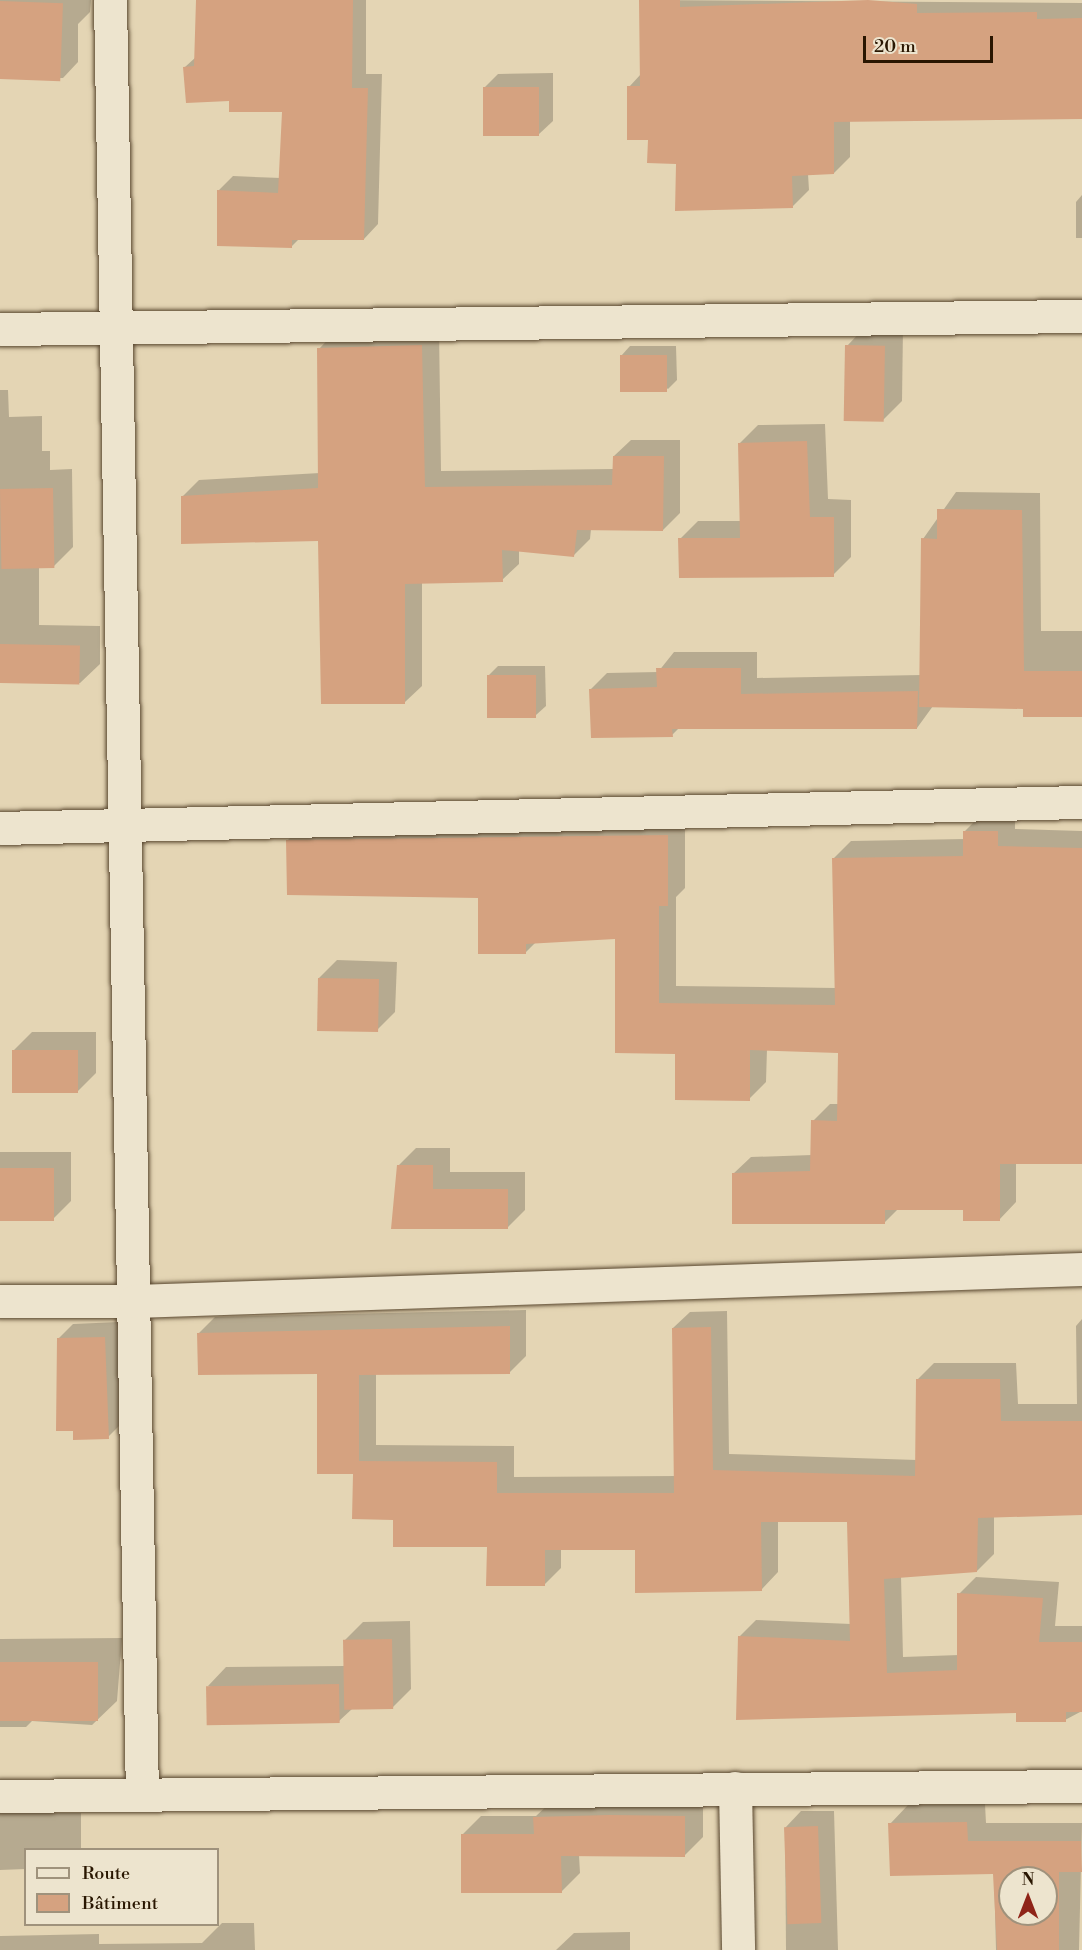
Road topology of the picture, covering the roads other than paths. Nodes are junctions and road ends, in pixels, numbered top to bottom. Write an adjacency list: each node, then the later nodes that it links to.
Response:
1 (110, 0): 3 (street)
2 (1082, 316): 3 (street)
3 (117, 327): 4 (street); 6 (street)
4 (0, 329)
5 (1082, 802): 6 (street)
6 (126, 826): 7 (street); 10 (street)
7 (0, 828)
8 (1082, 1269): 10 (street)
9 (0, 1301): 10 (street)
10 (135, 1301): 13 (street)
11 (1082, 1785): 12 (street)
12 (735, 1788): 13 (street); 15 (street)
13 (142, 1793): 14 (street)
14 (0, 1796)
15 (738, 1950)

